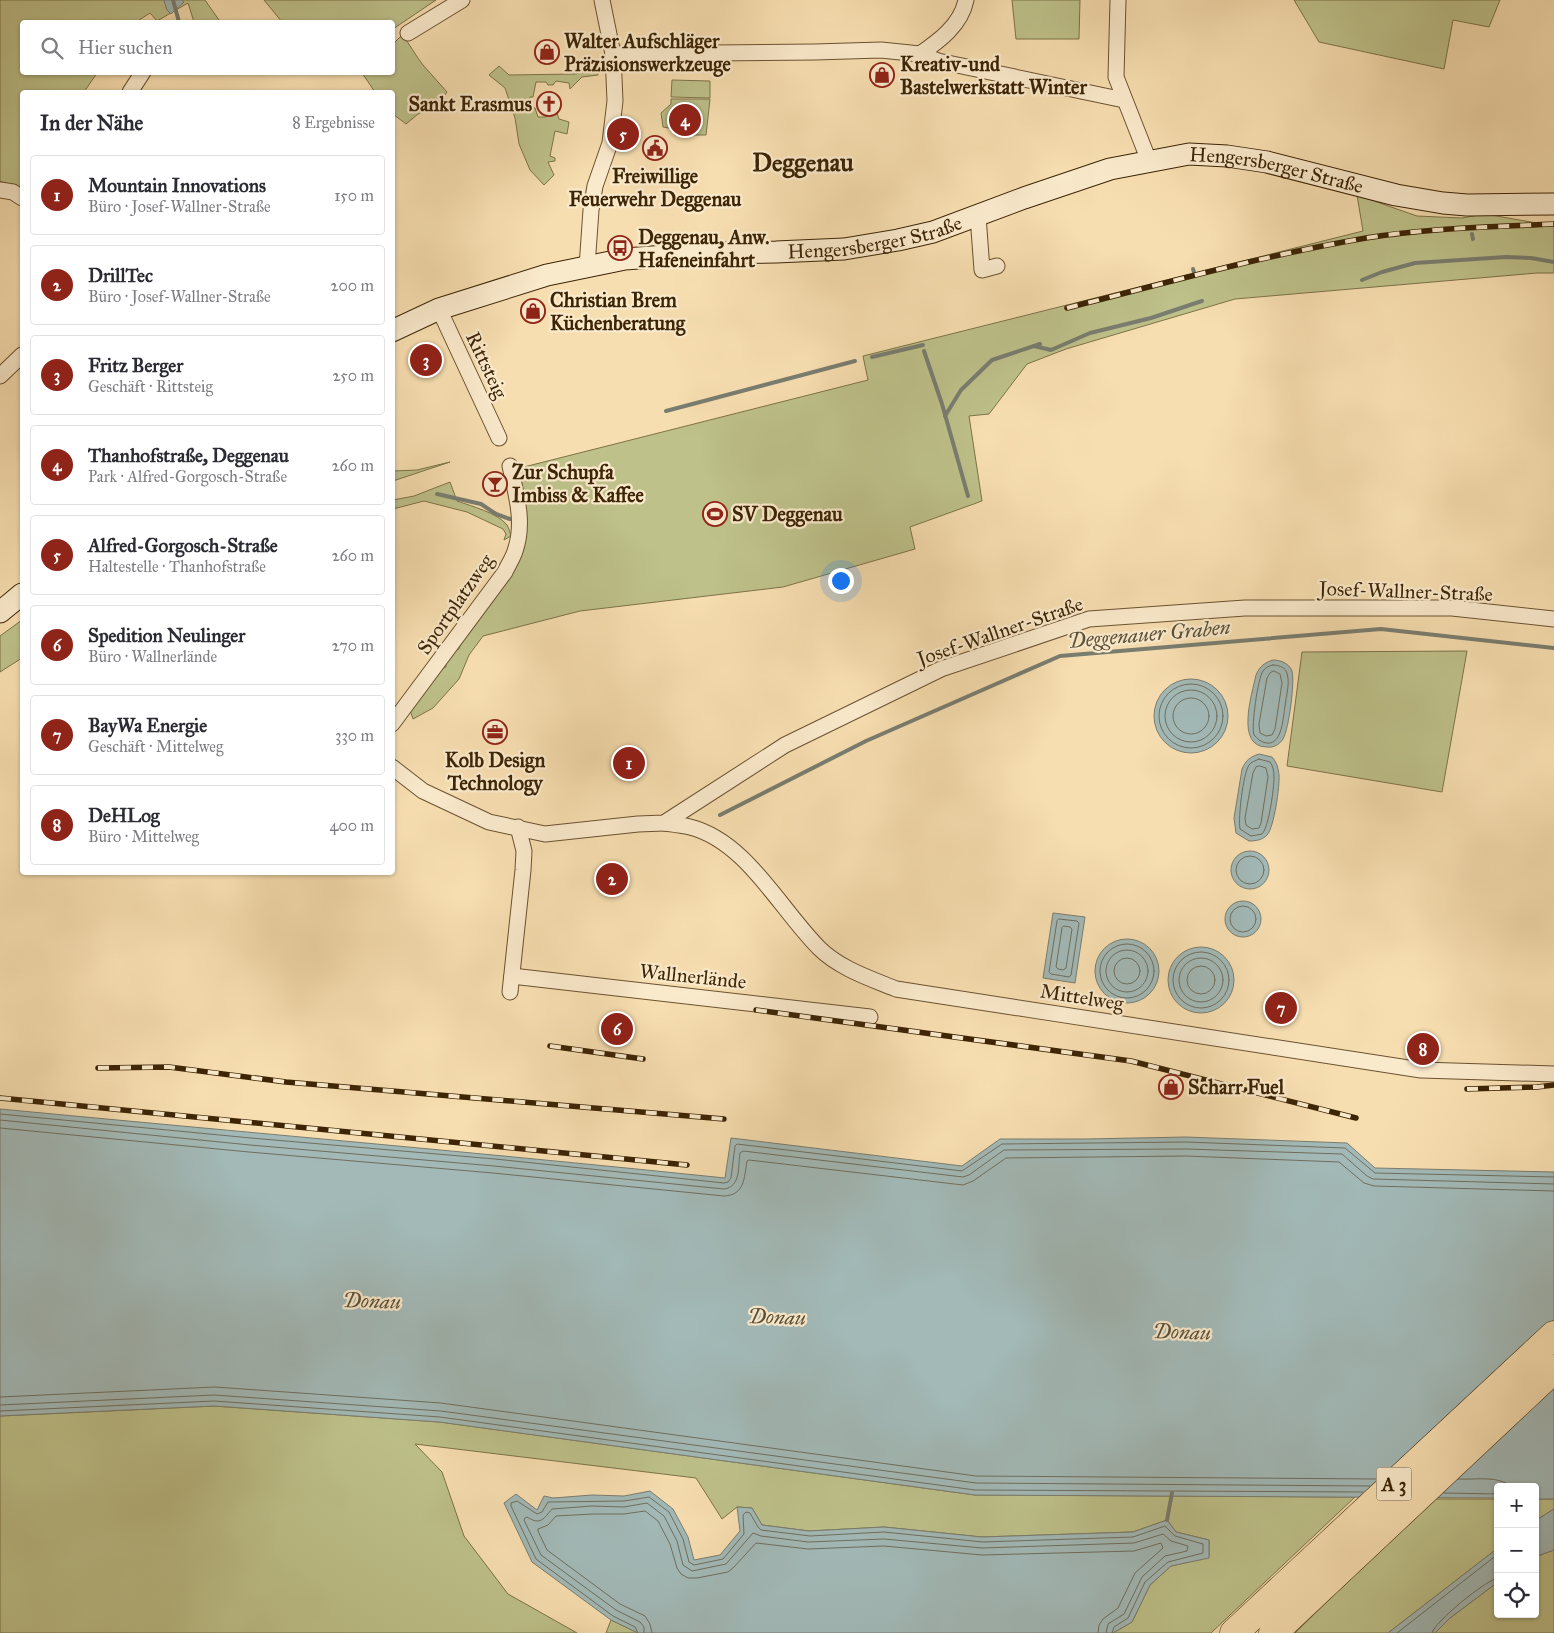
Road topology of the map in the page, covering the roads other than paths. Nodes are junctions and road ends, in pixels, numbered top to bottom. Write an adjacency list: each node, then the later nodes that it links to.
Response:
1 (462, 0): 5 (street)
2 (602, 0): 6 (street)
3 (966, 0): 7 (street)
4 (1118, 0): 10 (street)
5 (408, 33)
6 (613, 54): 7 (street); 17 (street)
7 (920, 54): 10 (street)
8 (141, 75): 9 (street)
9 (131, 90)
10 (1124, 100): 11 (street)
11 (1149, 161): 14 (main road, Hengersberger Straße); 15 (main road, Hengersberger Straße)
12 (0, 190): 13 (street)
13 (20, 197)
14 (1554, 204)
15 (978, 216): 16 (street, Hengersberger Straße); 17 (main road, Hengersberger Straße)
16 (997, 266)
17 (587, 267): 18 (main road, Hengersberger Straße)
18 (439, 309): 19 (main road, Hengersberger Straße); 22 (street, Rittsteig)
19 (395, 330)
20 (20, 356): 21 (street)
21 (0, 376)
22 (499, 438)
23 (510, 466): 27 (street, Sportplatzweg)
24 (20, 596): 25 (main road)
25 (0, 612)
26 (1554, 620): 29 (street, Josef-Wallner-Straße)
27 (395, 720)
28 (395, 769): 30 (street)
29 (664, 823): 30 (street); 34 (street, Mittelweg)
30 (518, 828): 31 (street)
31 (512, 976): 32 (street); 33 (street, Wallnerlände)
32 (510, 992)
33 (870, 1017)
34 (1554, 1074)
35 (1554, 1335): 37 (highway, A 3)
36 (1554, 1369): 38 (highway, A 3)
37 (1234, 1633)
38 (1273, 1633)

